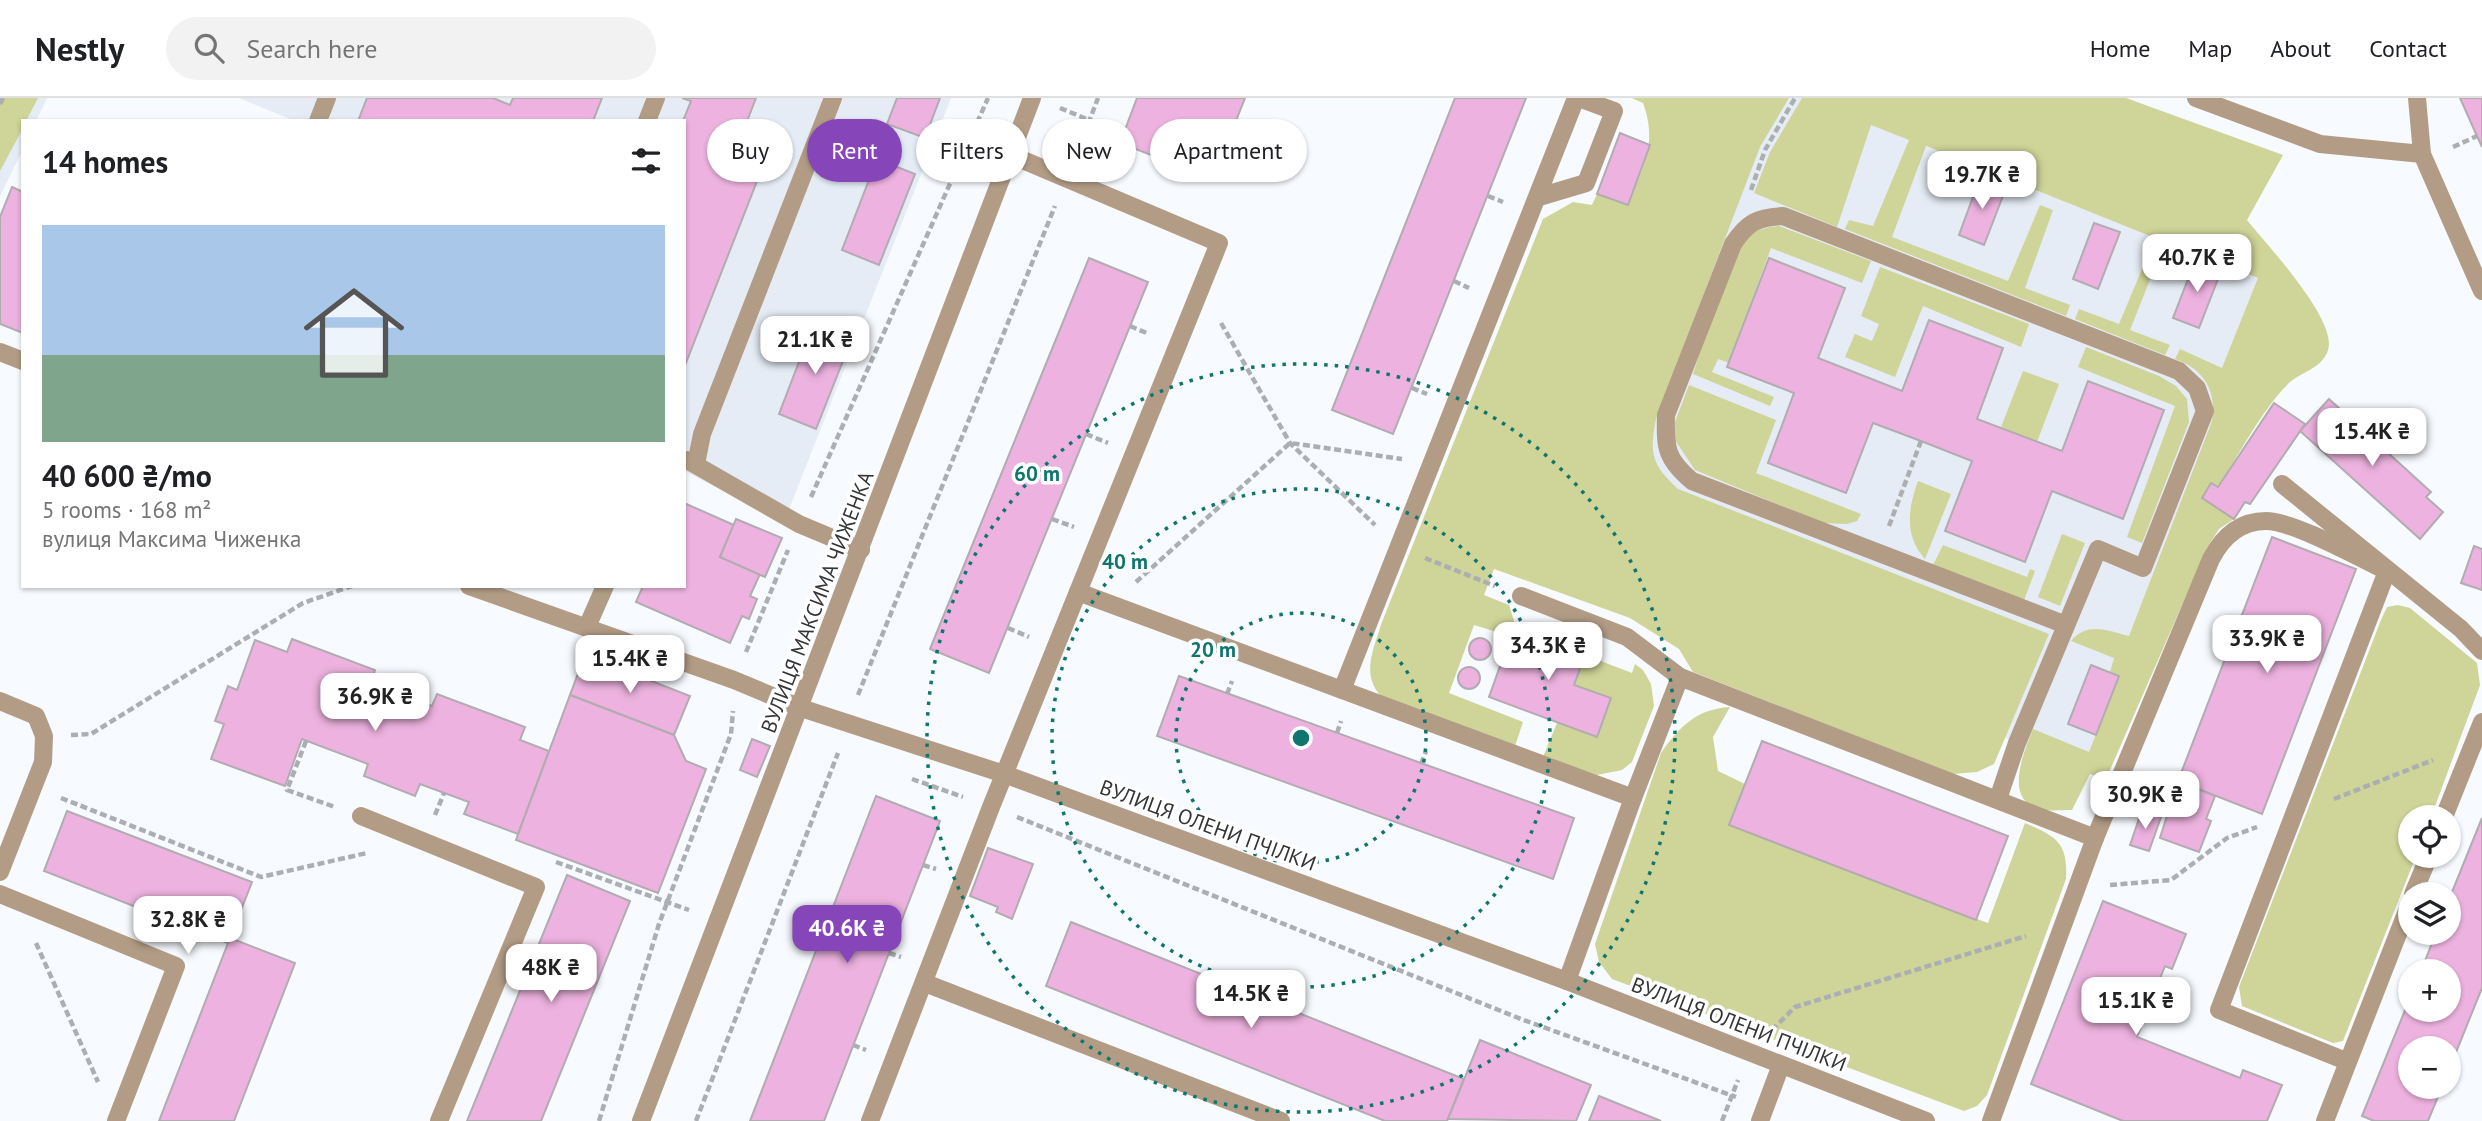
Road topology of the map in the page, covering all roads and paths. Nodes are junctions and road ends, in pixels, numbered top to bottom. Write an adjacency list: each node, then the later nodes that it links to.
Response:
1 (3, 98): 11 (path)
2 (327, 98): 12 (street)
3 (656, 98): 13 (street)
4 (833, 98): 28 (street)
5 (1032, 98): 14 (street, ВУЛИЦЯ МАКСИМА ЧИЖЕНКА)
6 (1098, 98): 15 (path)
7 (1578, 98): 20 (street); 20 (street)
8 (1795, 98): 21 (path)
9 (2196, 98): 16 (street)
10 (2417, 98): 16 (street)
11 (0, 104)
12 (319, 119)
13 (648, 119)
14 (1024, 119)
15 (1090, 119)
16 (2422, 154): 23 (street)
17 (1001, 182): 32 (street, ВУЛИЦЯ МАКСИМА ЧИЖЕНКА)
18 (1064, 182): 49 (path)
19 (1075, 182): 22 (street)
20 (1539, 197): 29 (street)
21 (1749, 197)
22 (1201, 289): 27 (path); 38 (street)
23 (2482, 291)
24 (0, 352): 25 (street)
25 (21, 360)
26 (1921, 441): 33 (path)
27 (1290, 443): 29 (path); 31 (path); 40 (path)
28 (690, 461): 32 (street)
29 (1432, 464): 31 (street)
30 (2282, 484): 34 (street)
31 (1398, 548): 39 (path); 45 (street)
32 (861, 550): 47 (street, ВУЛИЦЯ МАКСИМА ЧИЖЕНКА)
33 (1879, 553): 41 (street); 41 (street)
34 (2387, 571): 43 (street); 62 (street); 75 (street)
35 (346, 588): 50 (path)
36 (475, 588): 42 (street, ВУЛИЦЯ ОЛЕНИ ПЧІЛКИ)
37 (604, 588): 42 (street)
38 (1077, 592): 40 (street); 54 (street)
39 (1521, 596): 44 (street)
40 (1109, 606): 45 (street)
41 (2066, 625): 58 (street)
42 (587, 627): 47 (street, ВУЛИЦЯ ОЛЕНИ ПЧІЛКИ)
43 (2482, 651)
44 (1680, 677): 57 (street); 58 (street)
45 (1342, 690): 57 (street)
46 (0, 701): 50 (street)
47 (801, 708): 49 (street, ВУЛИЦЯ ОЛЕНИ ПЧІЛКИ); 69 (street, ВУЛИЦЯ МАКСИМА ЧИЖЕНКА)
48 (2482, 722): 59 (street)
49 (846, 723): 52 (path); 54 (street, ВУЛИЦЯ ОЛЕНИ ПЧІЛКИ)
50 (44, 736): 56 (street)
51 (306, 741): 61 (path)
52 (838, 753): 53 (path); 84 (path)
53 (851, 758)
54 (1004, 774): 60 (street); 72 (street, ВУЛИЦЯ ОЛЕНИ ПЧІЛКИ)
55 (902, 776): 60 (path)
56 (34, 787): 63 (path); 64 (street)
57 (1633, 798): 72 (street)
58 (1998, 799): 62 (street)
59 (2449, 805)
60 (990, 807): 73 (street); 78 (path)
61 (361, 816): 65 (street)
62 (2095, 838): 70 (street)
63 (370, 852)
64 (0, 872)
65 (536, 887): 69 (path); 81 (street)
66 (0, 894): 67 (street)
67 (18, 900): 77 (path); 80 (street)
68 (664, 913): 82 (path)
69 (716, 920): 83 (street, ВУЛИЦЯ МАКСИМА ЧИЖЕНКА)
70 (2063, 925): 74 (path); 89 (street)
71 (2398, 933): 75 (street)
72 (1567, 981): 74 (street, ВУЛИЦЯ ОЛЕНИ ПЧІЛКИ)
73 (925, 982): 85 (street); 86 (street)
74 (1749, 1052): 76 (street, ВУЛИЦЯ ОЛЕНИ ПЧІЛКИ); 78 (path)
75 (2346, 1061): 90 (street)
76 (1781, 1065): 79 (street); 88 (street, ВУЛИЦЯ ОЛЕНИ ПЧІЛКИ)
77 (99, 1084)
78 (1732, 1095): 79 (path); 87 (path)
79 (1762, 1114)
80 (116, 1121)
81 (439, 1121)
82 (599, 1121)
83 (641, 1121)
84 (696, 1121)
85 (870, 1121)
86 (1281, 1121)
87 (1722, 1121)
88 (1926, 1121)
89 (1992, 1121)
90 (2325, 1121)

